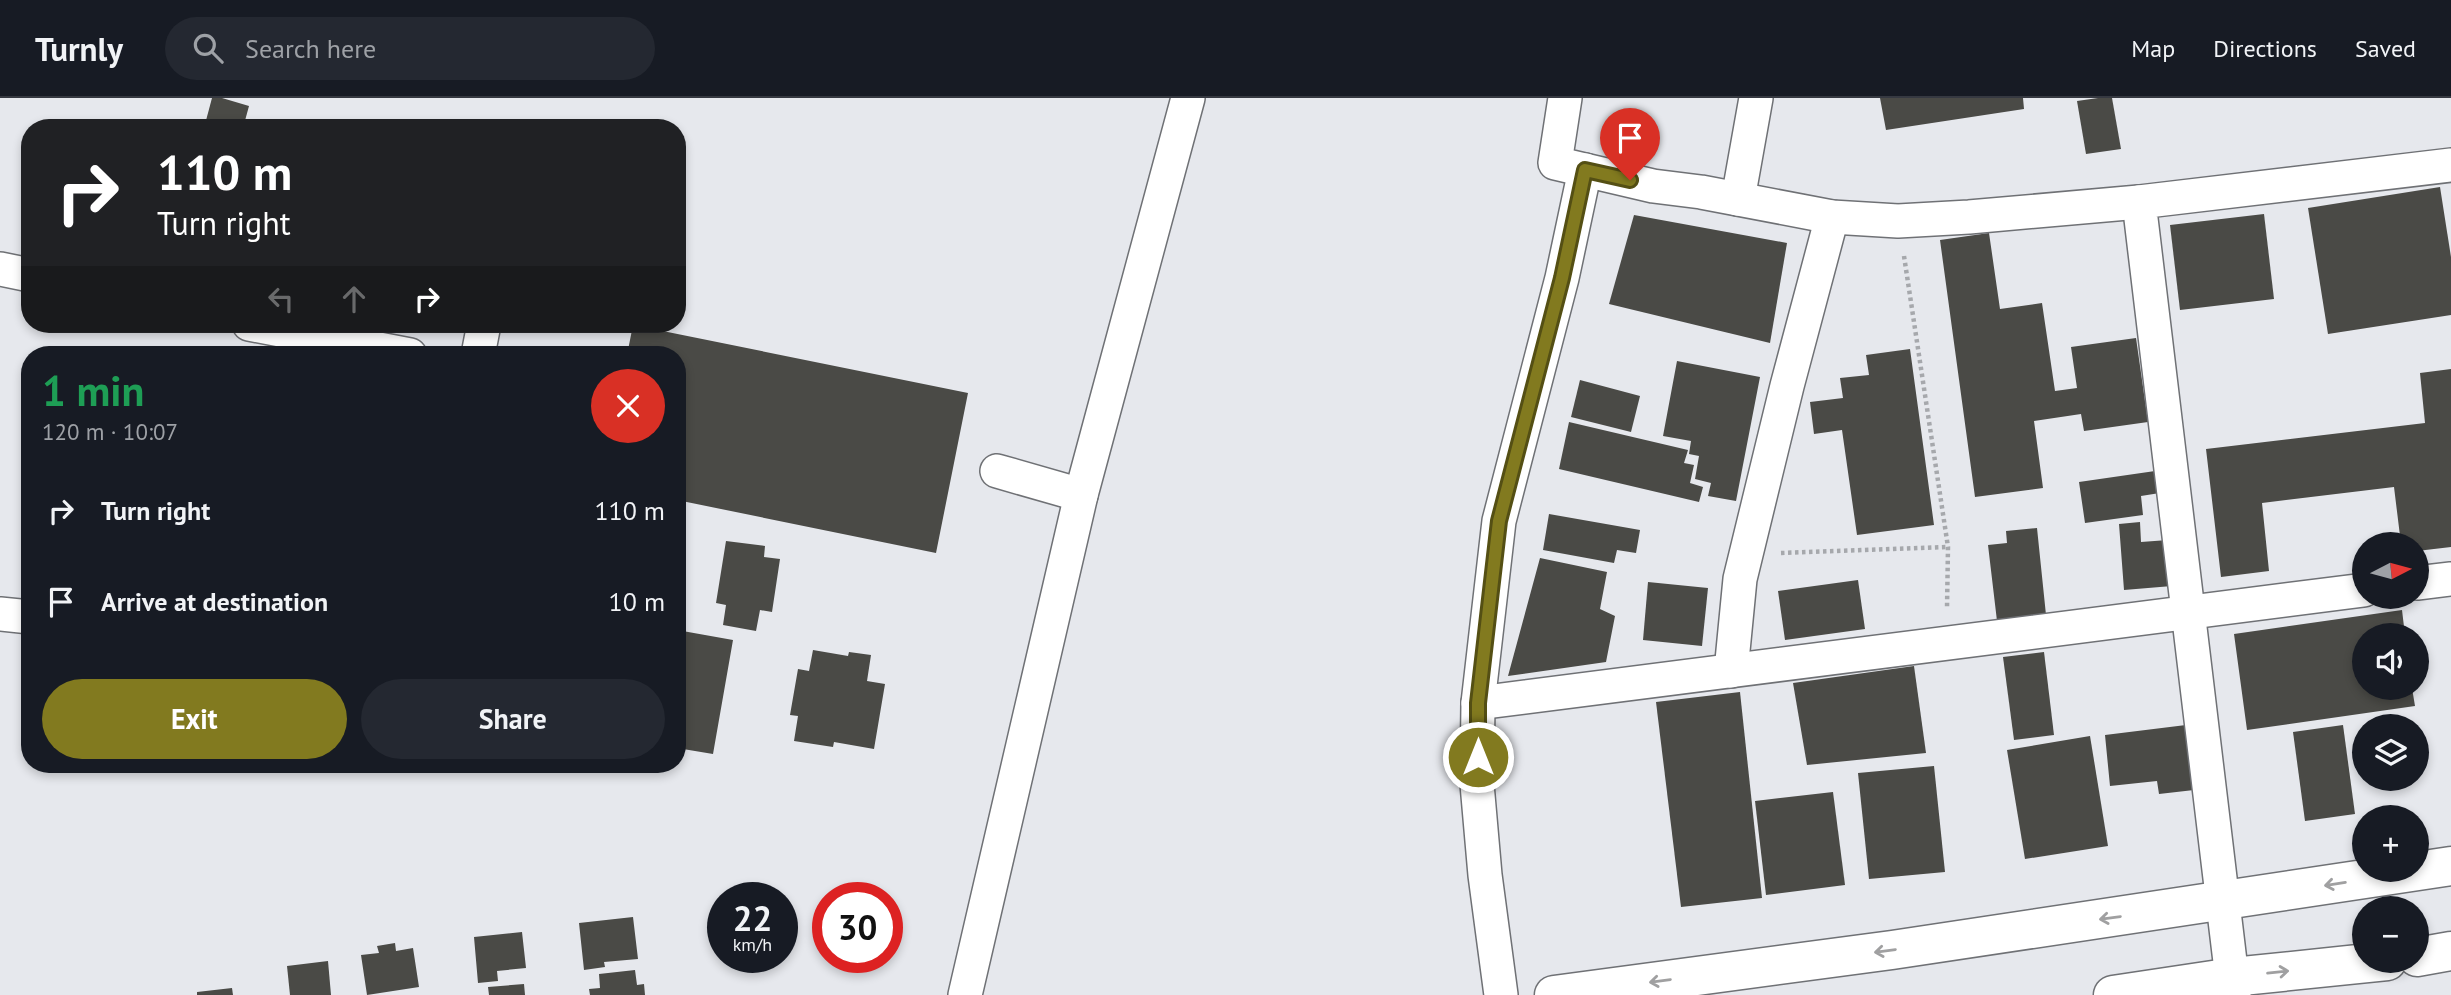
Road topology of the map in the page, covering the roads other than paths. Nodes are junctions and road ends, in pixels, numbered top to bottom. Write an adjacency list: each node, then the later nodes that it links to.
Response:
1 (1188, 98): 15 (street)
2 (1565, 98): 5 (street)
3 (1756, 98): 6 (street)
4 (2451, 165): 7 (street)
5 (1585, 170): 6 (street); 23 (street)
6 (1738, 200): 8 (street)
7 (2139, 202): 8 (street); 19 (street)
8 (1832, 217): 22 (street)
9 (0, 269): 10 (street)
10 (21, 273)
11 (267, 333): 12 (street)
12 (288, 344): 13 (street)
13 (310, 346)
14 (997, 471): 15 (street)
15 (1081, 495): 30 (street)
16 (2451, 579): 17 (street)
17 (2429, 582)
18 (2352, 592): 19 (street)
19 (2188, 613): 22 (street); 25 (street)
20 (0, 614): 21 (street)
21 (21, 616)
22 (1731, 671): 23 (street)
23 (1478, 703): 31 (street)
24 (2451, 866): 25 (street, one-way to 25)
25 (2224, 901): 29 (street); 32 (street, one-way to 32)
26 (2451, 951): 27 (street)
27 (2429, 955)
28 (2352, 967): 29 (street, one-way to 28)
29 (2233, 986): 33 (street)
30 (965, 995)
31 (1501, 995)
32 (1555, 995)
33 (2113, 995)

